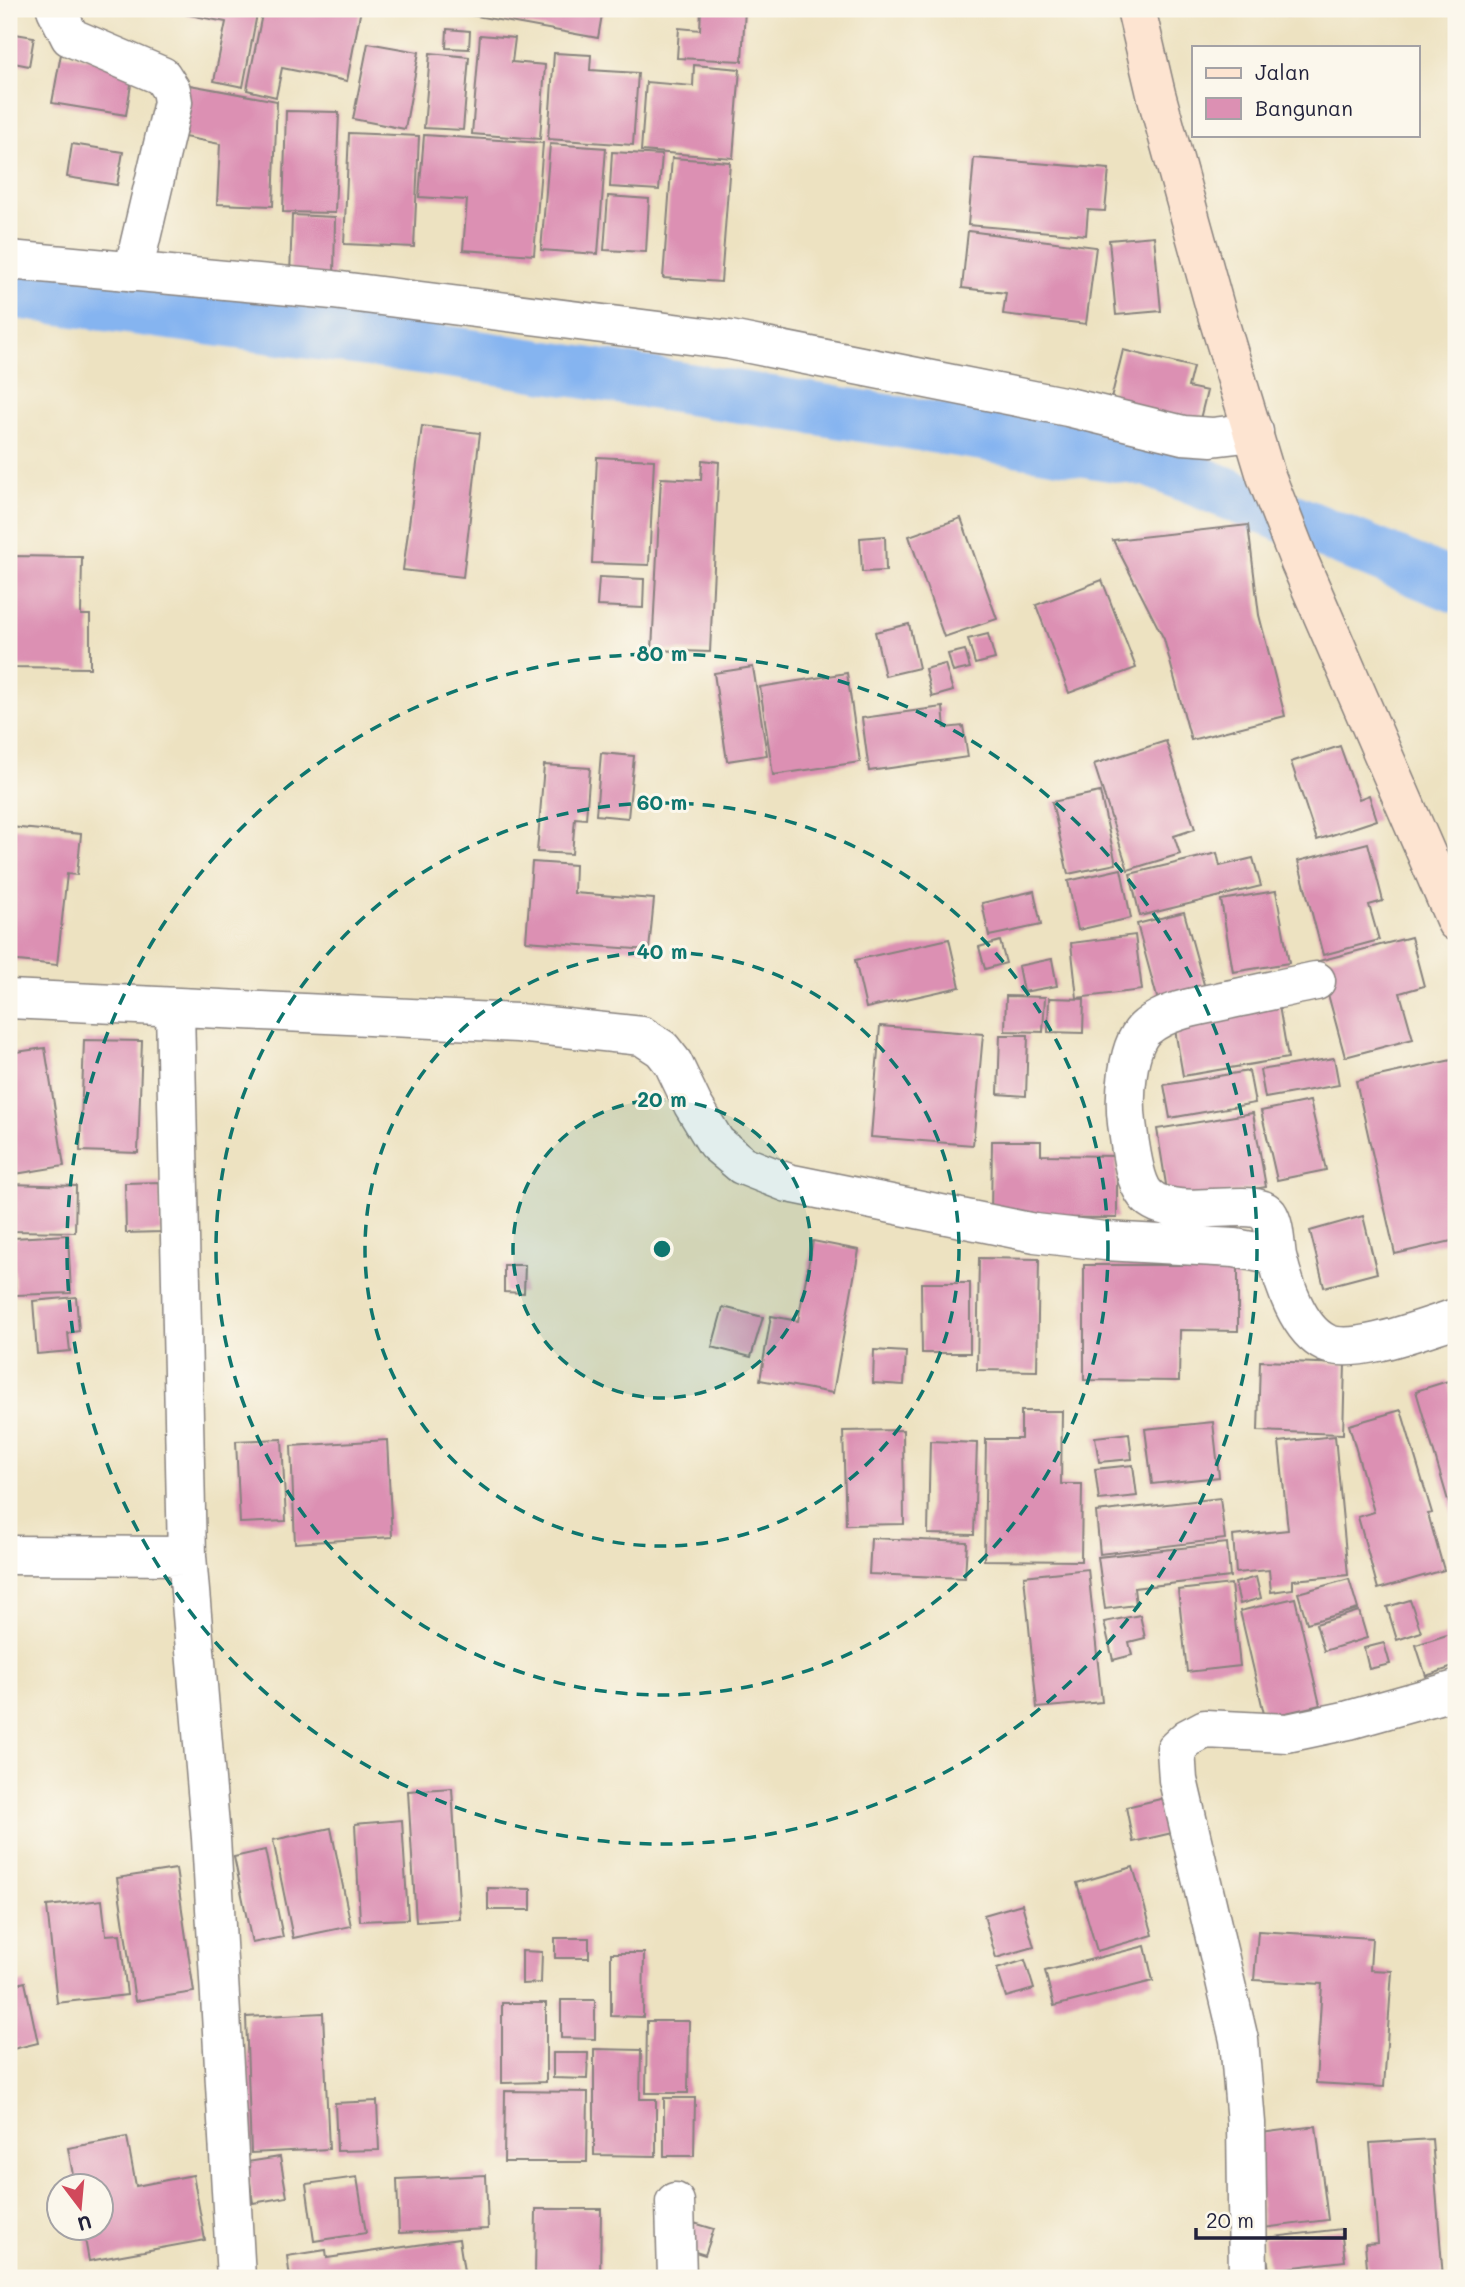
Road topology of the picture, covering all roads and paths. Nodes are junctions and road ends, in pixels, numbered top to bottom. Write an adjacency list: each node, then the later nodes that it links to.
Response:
1 (56, 9): 4 (street)
2 (1136, 9): 5 (main road)
3 (9, 260): 4 (street)
4 (133, 272): 5 (street)
5 (1254, 432): 6 (main road)
6 (1456, 922)
7 (1316, 981): 10 (street)
8 (9, 999): 9 (street)
9 (175, 1009): 10 (street); 13 (street)
10 (1277, 1256): 11 (street)
11 (1456, 1318)
12 (9, 1555): 13 (street)
13 (187, 1556): 16 (street)
14 (1456, 1690): 18 (street)
15 (675, 2202): 17 (street)
16 (236, 2278)
17 (677, 2278)
18 (1248, 2278)

